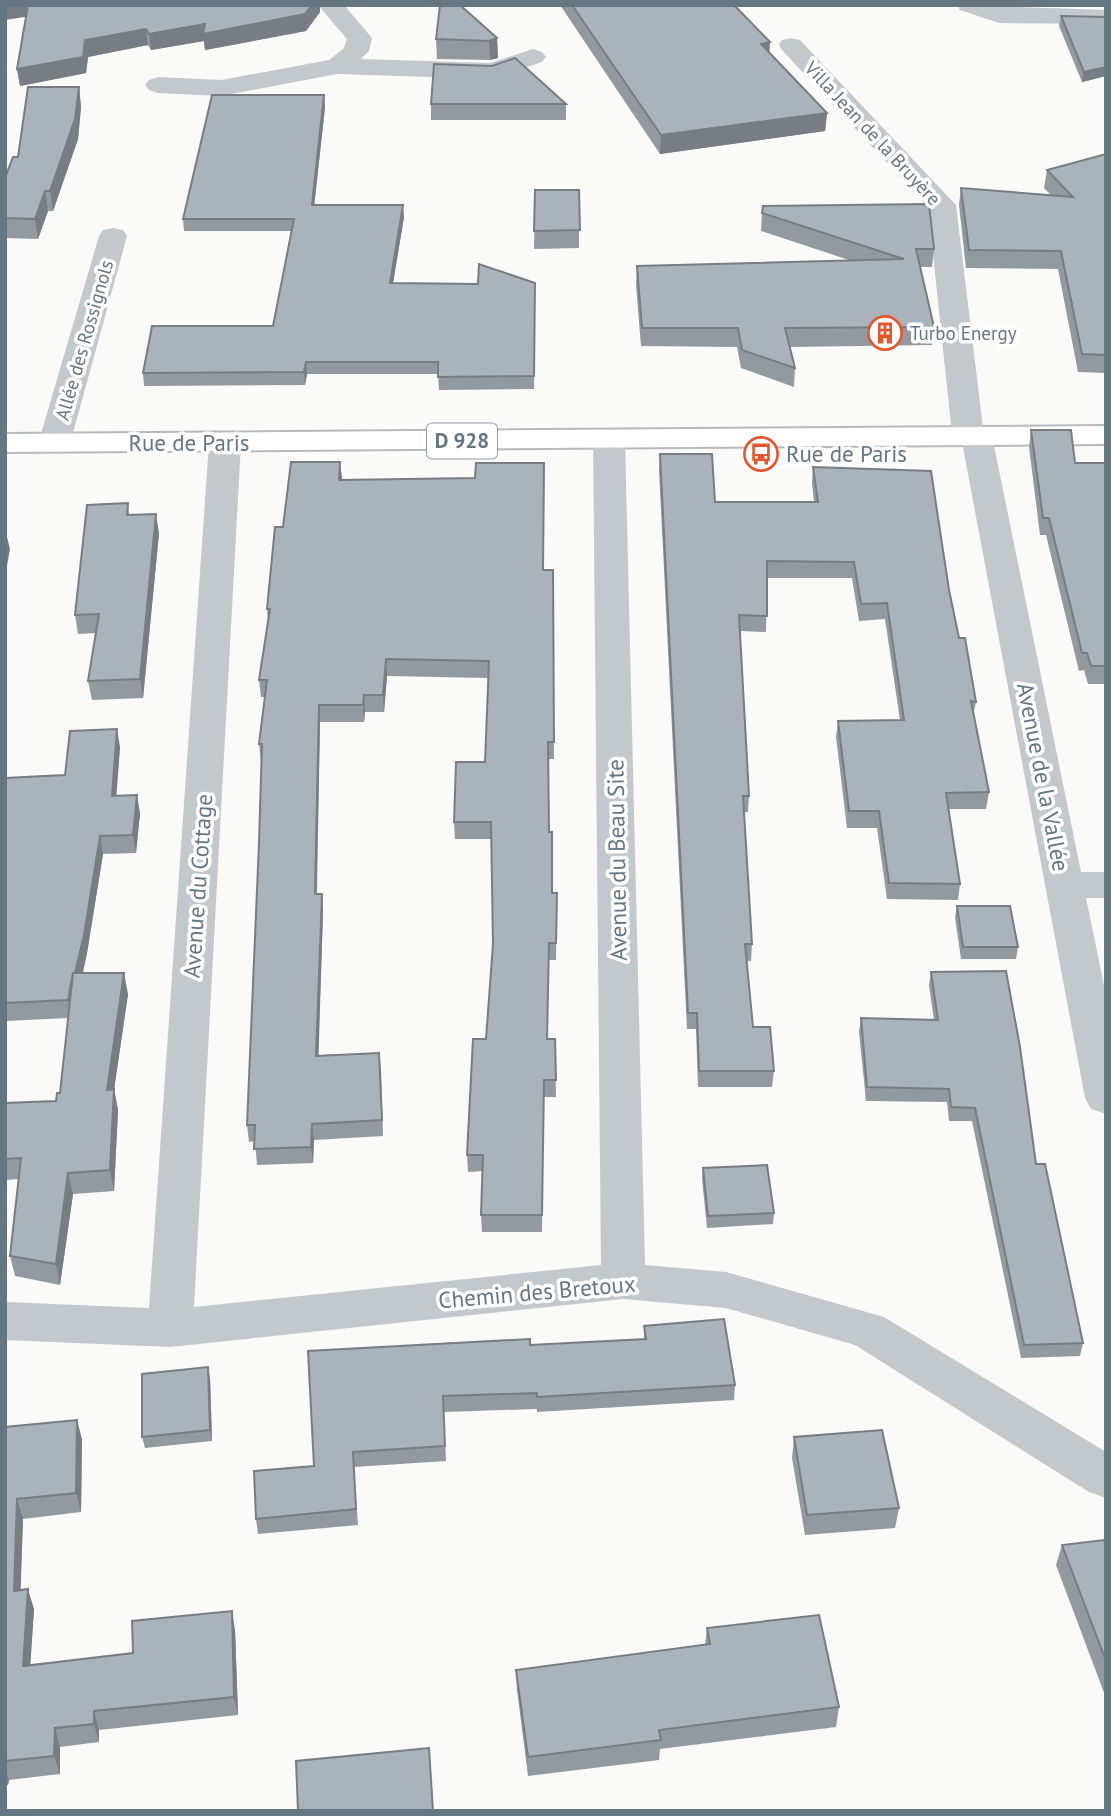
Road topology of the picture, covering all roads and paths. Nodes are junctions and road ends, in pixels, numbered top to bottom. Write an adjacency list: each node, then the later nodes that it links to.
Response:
1 (330, 5): 6 (street)
2 (969, 5): 3 (street)
3 (1106, 17)
4 (791, 45): 11 (street, Villa Jean de la Bruyère)
5 (533, 57): 6 (street)
6 (337, 66): 7 (street)
7 (158, 85)
8 (113, 236): 13 (street, Allée des Rossignols)
9 (1106, 435): 11 (main road, D 928)
10 (609, 439): 11 (main road, Rue de Paris / D 928); 14 (main road, Rue de Paris / D 928); 18 (street, Avenue du Beau Site)
11 (975, 442): 15 (street, Avenue de la Vallée)
12 (5, 443): 13 (main road, Rue de Paris / D 928)
13 (54, 443): 14 (main road, Rue de Paris / D 928)
14 (225, 443): 20 (street, Avenue du Cottage)
15 (1064, 885): 16 (street); 17 (street, Avenue de la Vallée)
16 (1106, 885)
17 (1106, 1098)
18 (624, 1281): 20 (street, Chemin des Bretoux); 21 (street, Chemin des Bretoux)
19 (5, 1321): 20 (street, Chemin des Bretoux)
20 (170, 1328)
21 (1106, 1477)

